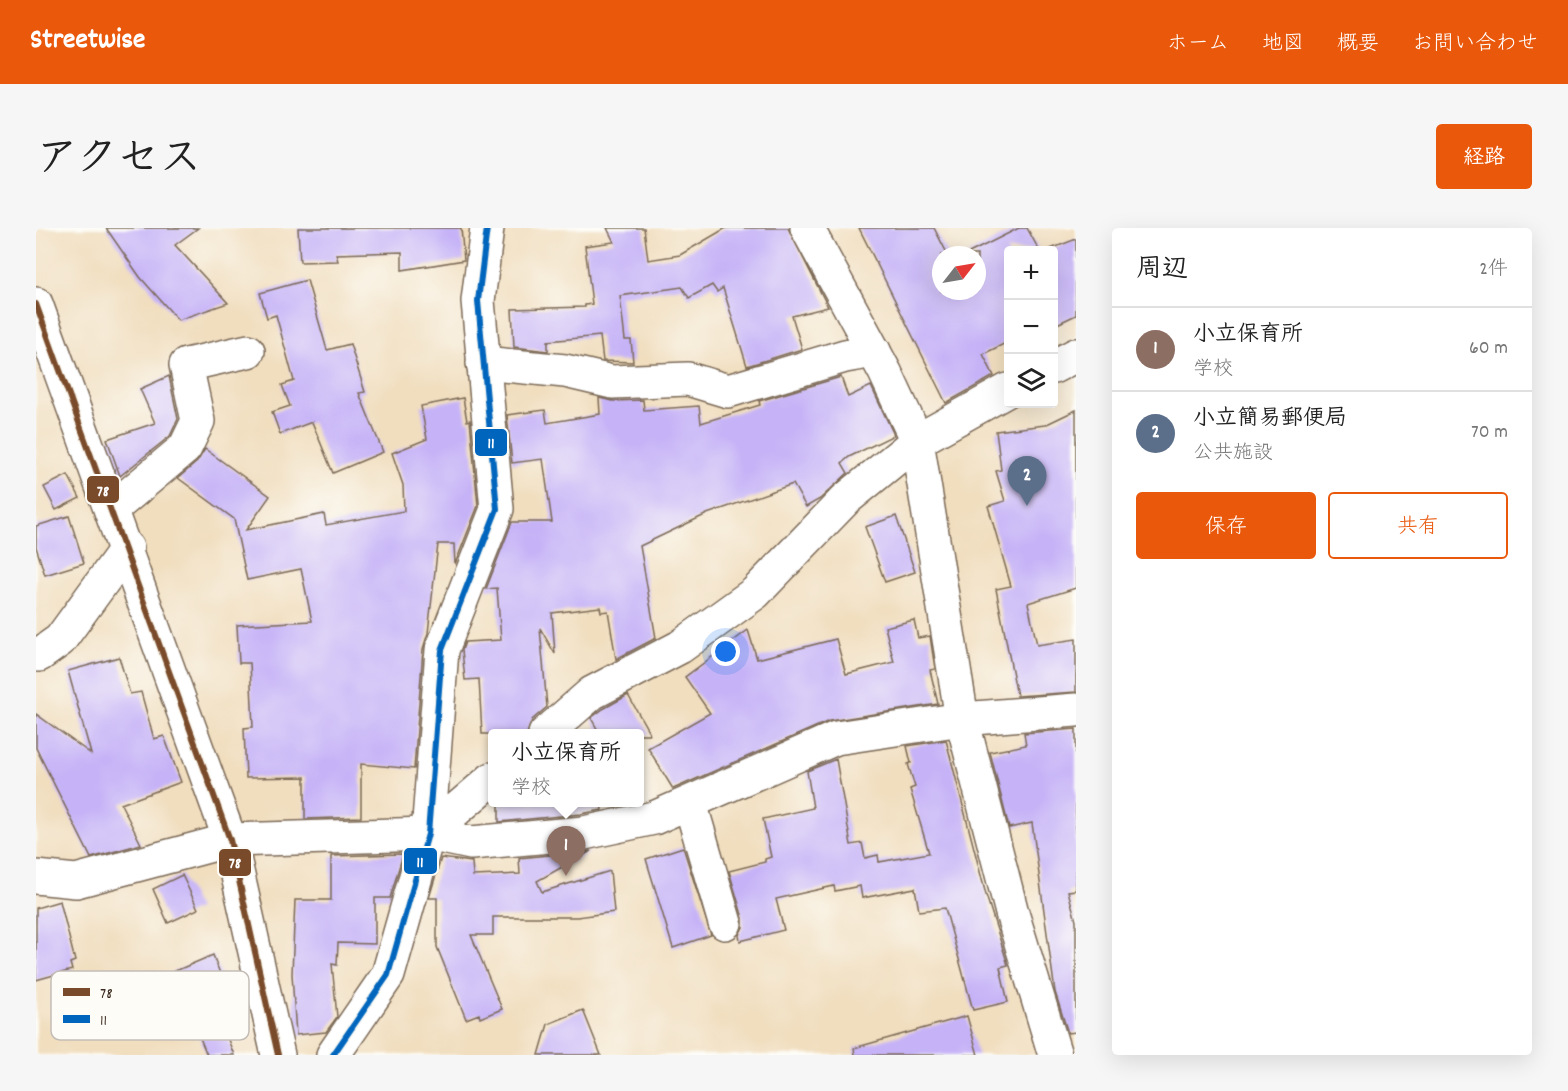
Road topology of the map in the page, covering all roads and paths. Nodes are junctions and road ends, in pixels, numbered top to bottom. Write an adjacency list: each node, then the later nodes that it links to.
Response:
1 (487, 228): 7 (street)
2 (807, 228): 5 (street)
3 (36, 304): 11 (street)
4 (248, 351): 11 (street)
5 (874, 351): 7 (street); 10 (street)
6 (1076, 355): 8 (street)
7 (483, 363): 19 (street)
8 (1058, 364)
9 (1004, 392): 10 (street)
10 (917, 441): 15 (street); 16 (street)
11 (112, 509): 12 (street)
12 (127, 548): 13 (street); 20 (street)
13 (36, 654)
14 (1076, 710): 15 (street)
15 (962, 719): 18 (street); 25 (street)
16 (551, 729)
17 (488, 782): 19 (street)
18 (690, 803): 19 (street); 22 (street)
19 (428, 834): 20 (street); 24 (street)
20 (230, 840): 21 (street); 23 (street)
21 (36, 878)
22 (724, 923)
23 (278, 1055)
24 (333, 1055)
25 (1055, 1055)

